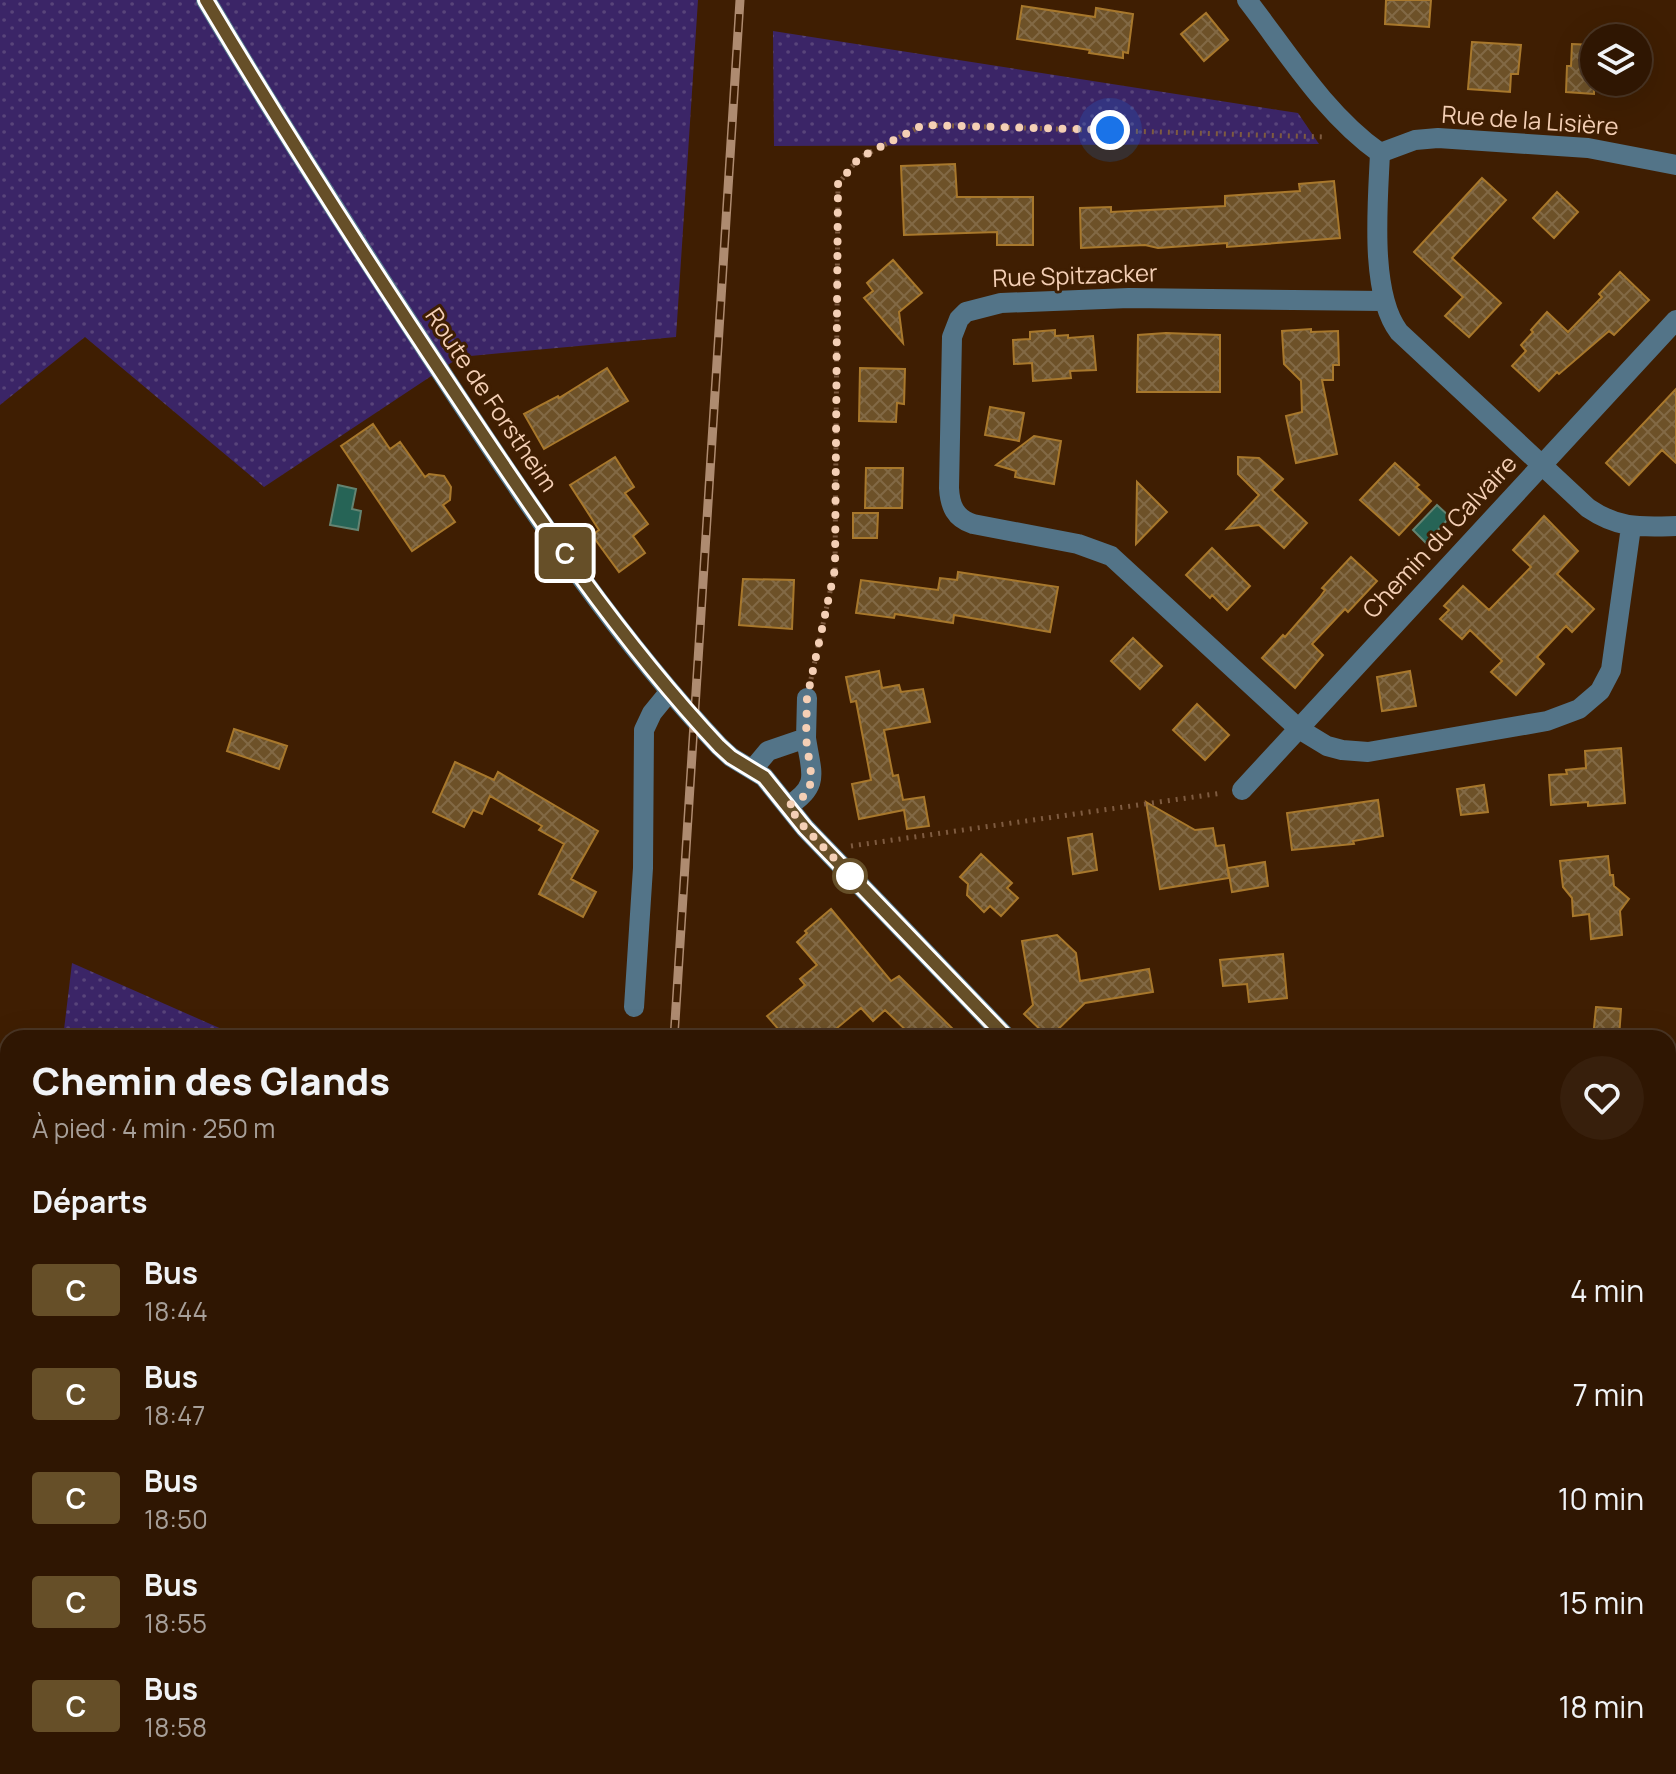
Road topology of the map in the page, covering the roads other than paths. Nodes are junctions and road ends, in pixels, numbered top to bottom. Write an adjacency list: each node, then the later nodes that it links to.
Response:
1 (206, 0): 10 (street, Route de Forstheim)
2 (1247, 0): 3 (street)
3 (1380, 153): 4 (street, Rue de la Lisière); 5 (street)
4 (1676, 165)
5 (1383, 301): 7 (street); 12 (street, Rue Spitzacker)
6 (1676, 320): 7 (street, Chemin du Calvaire)
7 (1541, 466): 9 (street); 12 (street, Chemin du Calvaire)
8 (1676, 526): 9 (street)
9 (1631, 527): 12 (street, Rue Spitzacker)
10 (670, 691): 14 (street, Route de Forstheim); 17 (street)
11 (807, 698): 13 (street)
12 (1299, 729): 15 (street, Chemin du Calvaire)
13 (806, 738): 14 (street); 16 (street)
14 (753, 769): 16 (street, Route de Forstheim)
15 (1242, 790)
16 (788, 806): 18 (street, Route de Forstheim)
17 (634, 1007)
18 (999, 1030)

